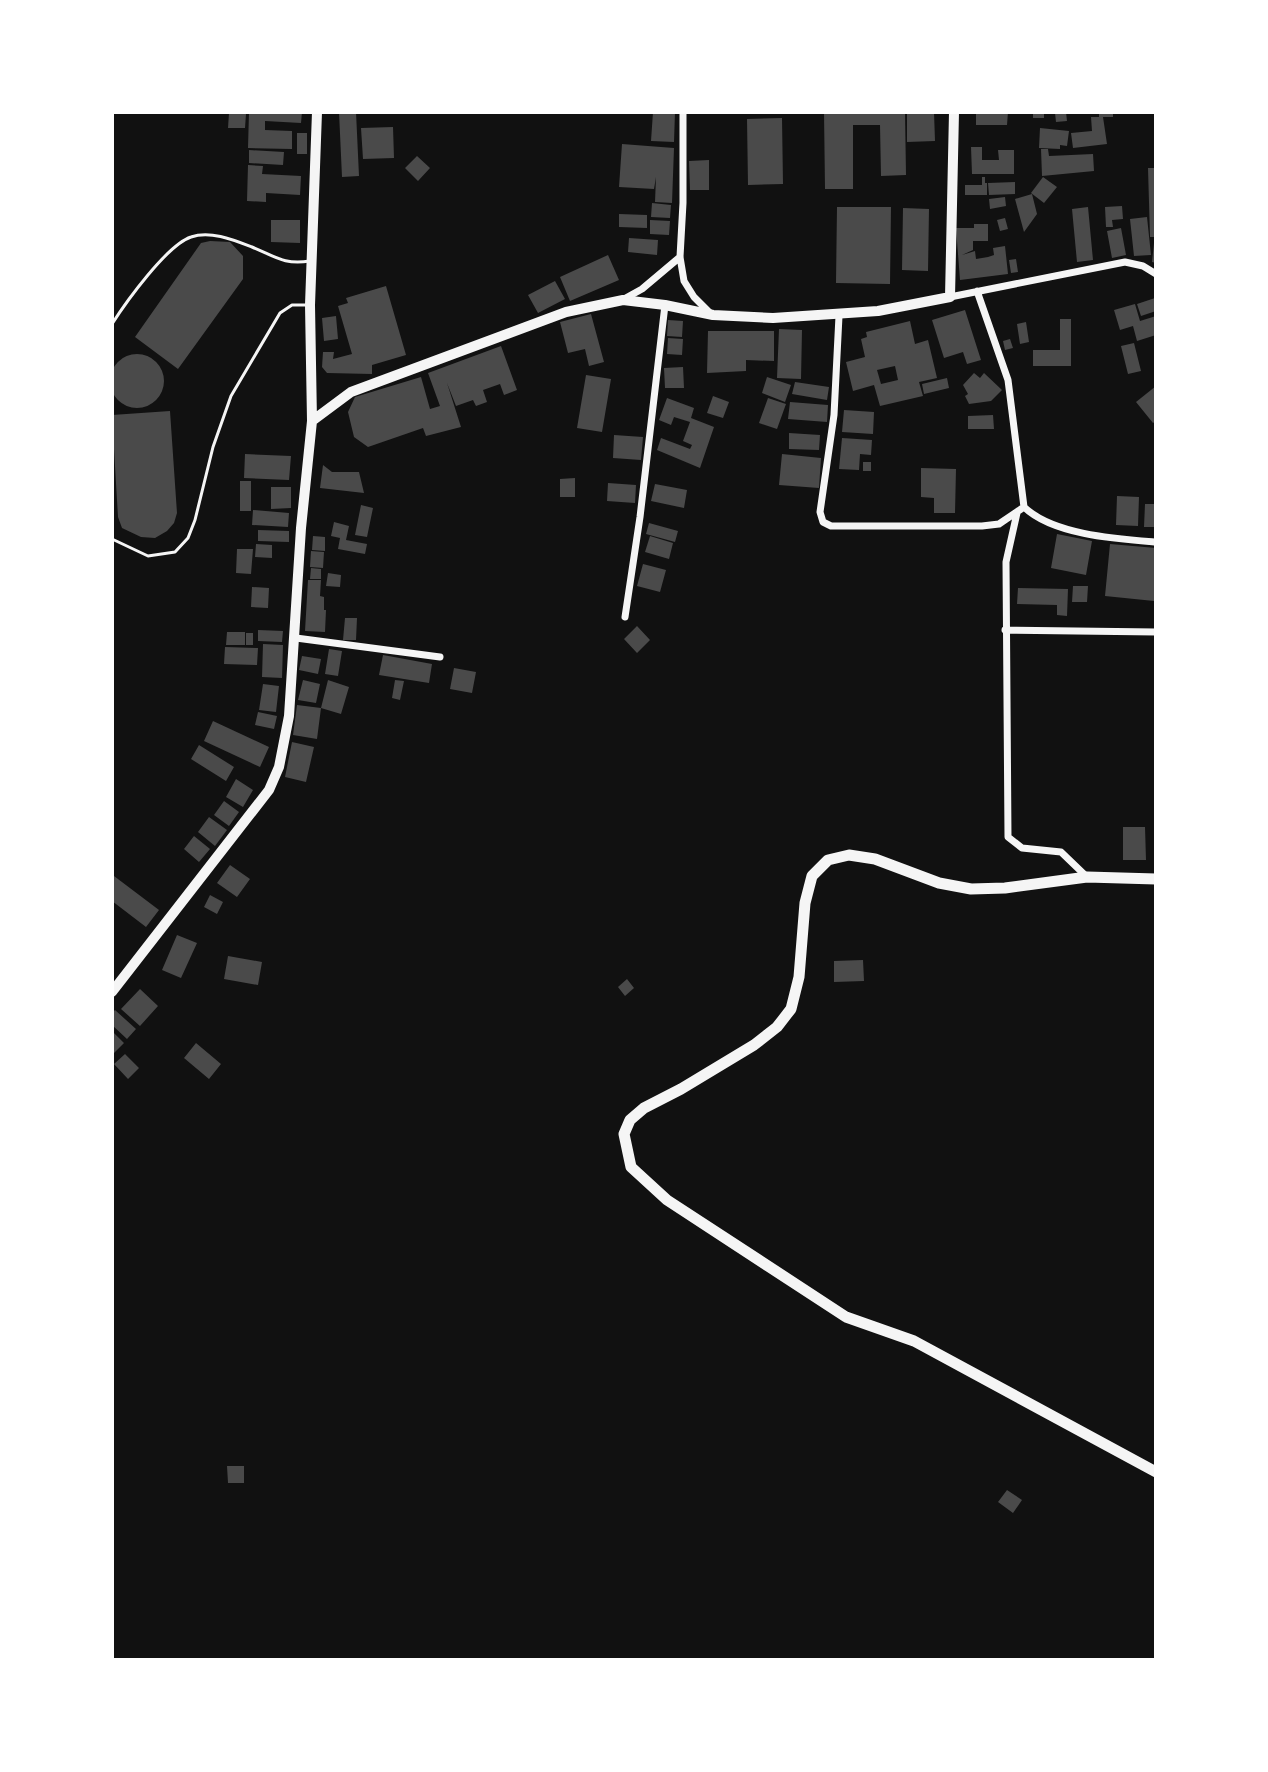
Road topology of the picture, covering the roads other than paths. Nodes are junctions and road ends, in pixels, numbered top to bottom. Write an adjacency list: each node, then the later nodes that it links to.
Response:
1 (317, 112): 5 (main road)
2 (683, 112): 4 (street)
3 (954, 112): 8 (main road)
4 (680, 257): 9 (street); 12 (street)
5 (312, 260): 10 (main road); 14 (lane)
6 (1156, 274): 7 (street)
7 (977, 291): 8 (street); 16 (street)
8 (950, 297): 13 (main road)
9 (623, 300): 11 (main road); 15 (main road)
10 (310, 305): 15 (main road); 17 (lane)
11 (665, 305): 12 (main road); 19 (street)
12 (713, 315): 13 (main road)
13 (839, 316): 16 (street)
14 (112, 324)
15 (312, 421): 22 (main road)
16 (1023, 511): 18 (street); 20 (street)
17 (112, 539)
18 (1156, 542)
19 (625, 617)
20 (1005, 630): 21 (street); 24 (street)
21 (1156, 632)
22 (296, 638): 23 (street); 26 (main road)
23 (440, 657)
24 (1087, 877): 25 (highway); 27 (highway)
25 (1156, 879)
26 (112, 992)
27 (1156, 1472)

